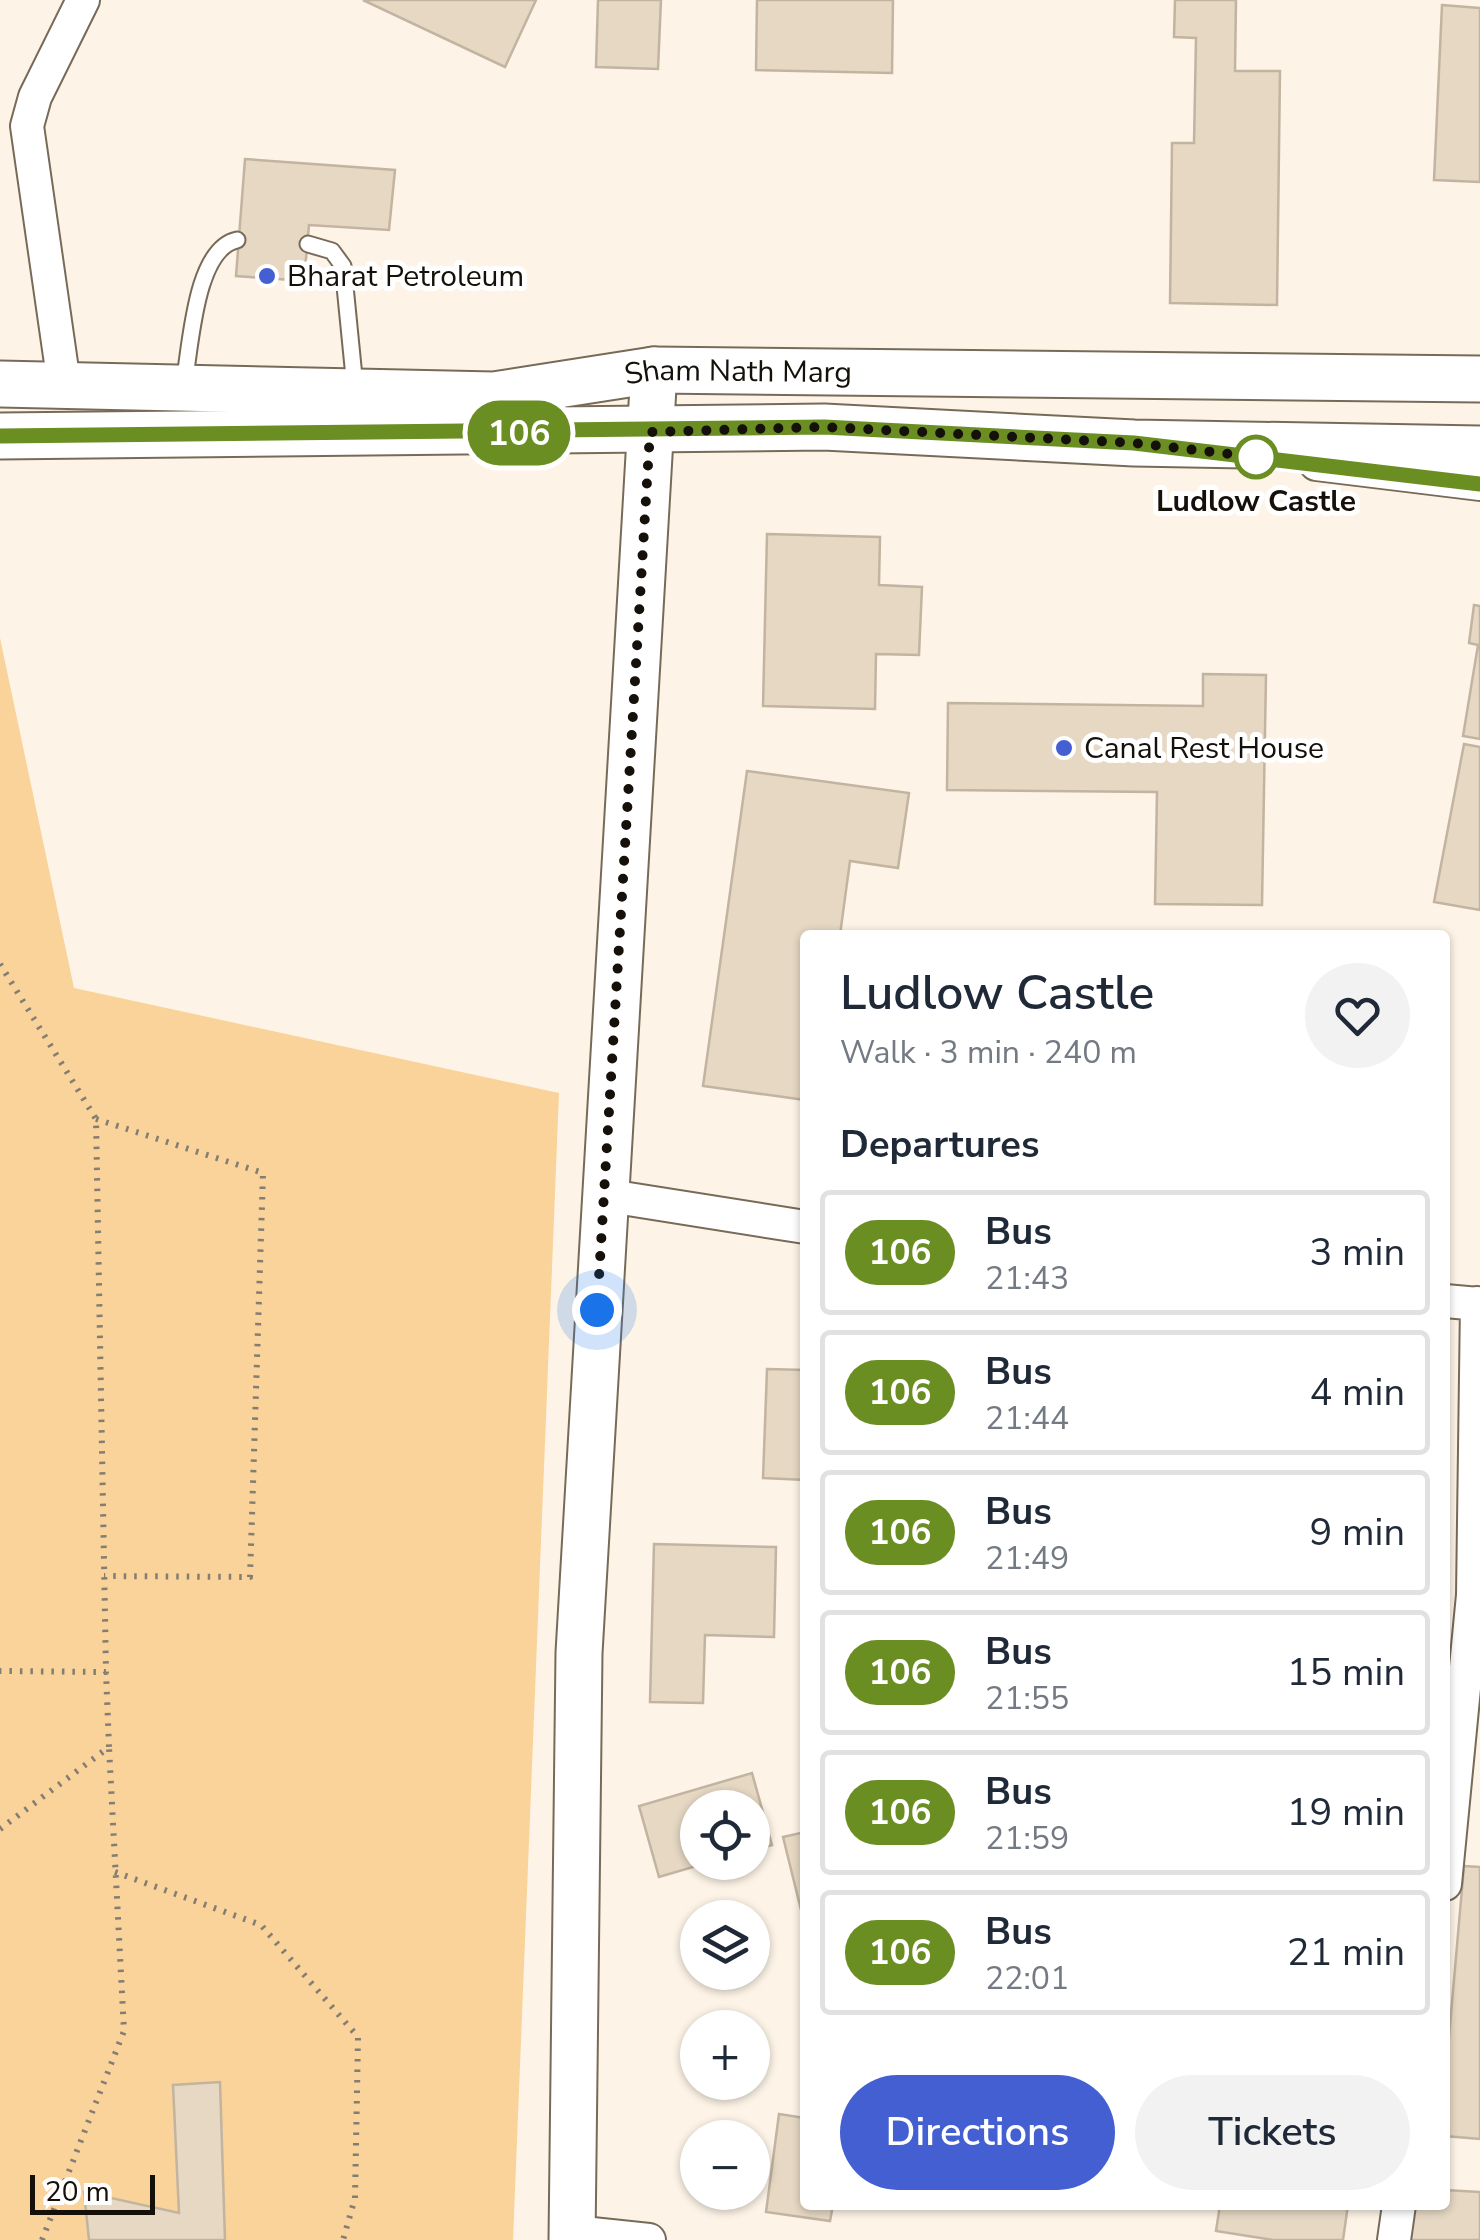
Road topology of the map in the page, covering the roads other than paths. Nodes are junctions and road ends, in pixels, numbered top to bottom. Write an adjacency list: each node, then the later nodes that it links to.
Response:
1 (84, 0): 7 (street)
2 (237, 240): 8 (lane)
3 (308, 244): 9 (lane)
4 (654, 370): 5 (main road, Sham Nath Marg); 9 (main road, Sham Nath Marg); 10 (main road)
5 (1480, 379)
6 (0, 384): 7 (main road, Sham Nath Marg)
7 (64, 384): 8 (main road, Sham Nath Marg)
8 (183, 387): 9 (main road, Sham Nath Marg)
9 (356, 392)
10 (650, 432): 11 (main road, Sham Nath Marg); 12 (main road, Sham Nath Marg); 15 (main road)
11 (0, 436)
12 (1134, 443): 13 (main road, Sham Nath Marg); 14 (street)
13 (1480, 449)
14 (1480, 484)
15 (603, 1195): 16 (street); 20 (main road)
16 (800, 1226)
17 (1467, 1303): 18 (street)
18 (1450, 1832)
19 (1399, 2210): 22 (street)
20 (572, 2236): 21 (street)
21 (649, 2240)
22 (1394, 2240)

